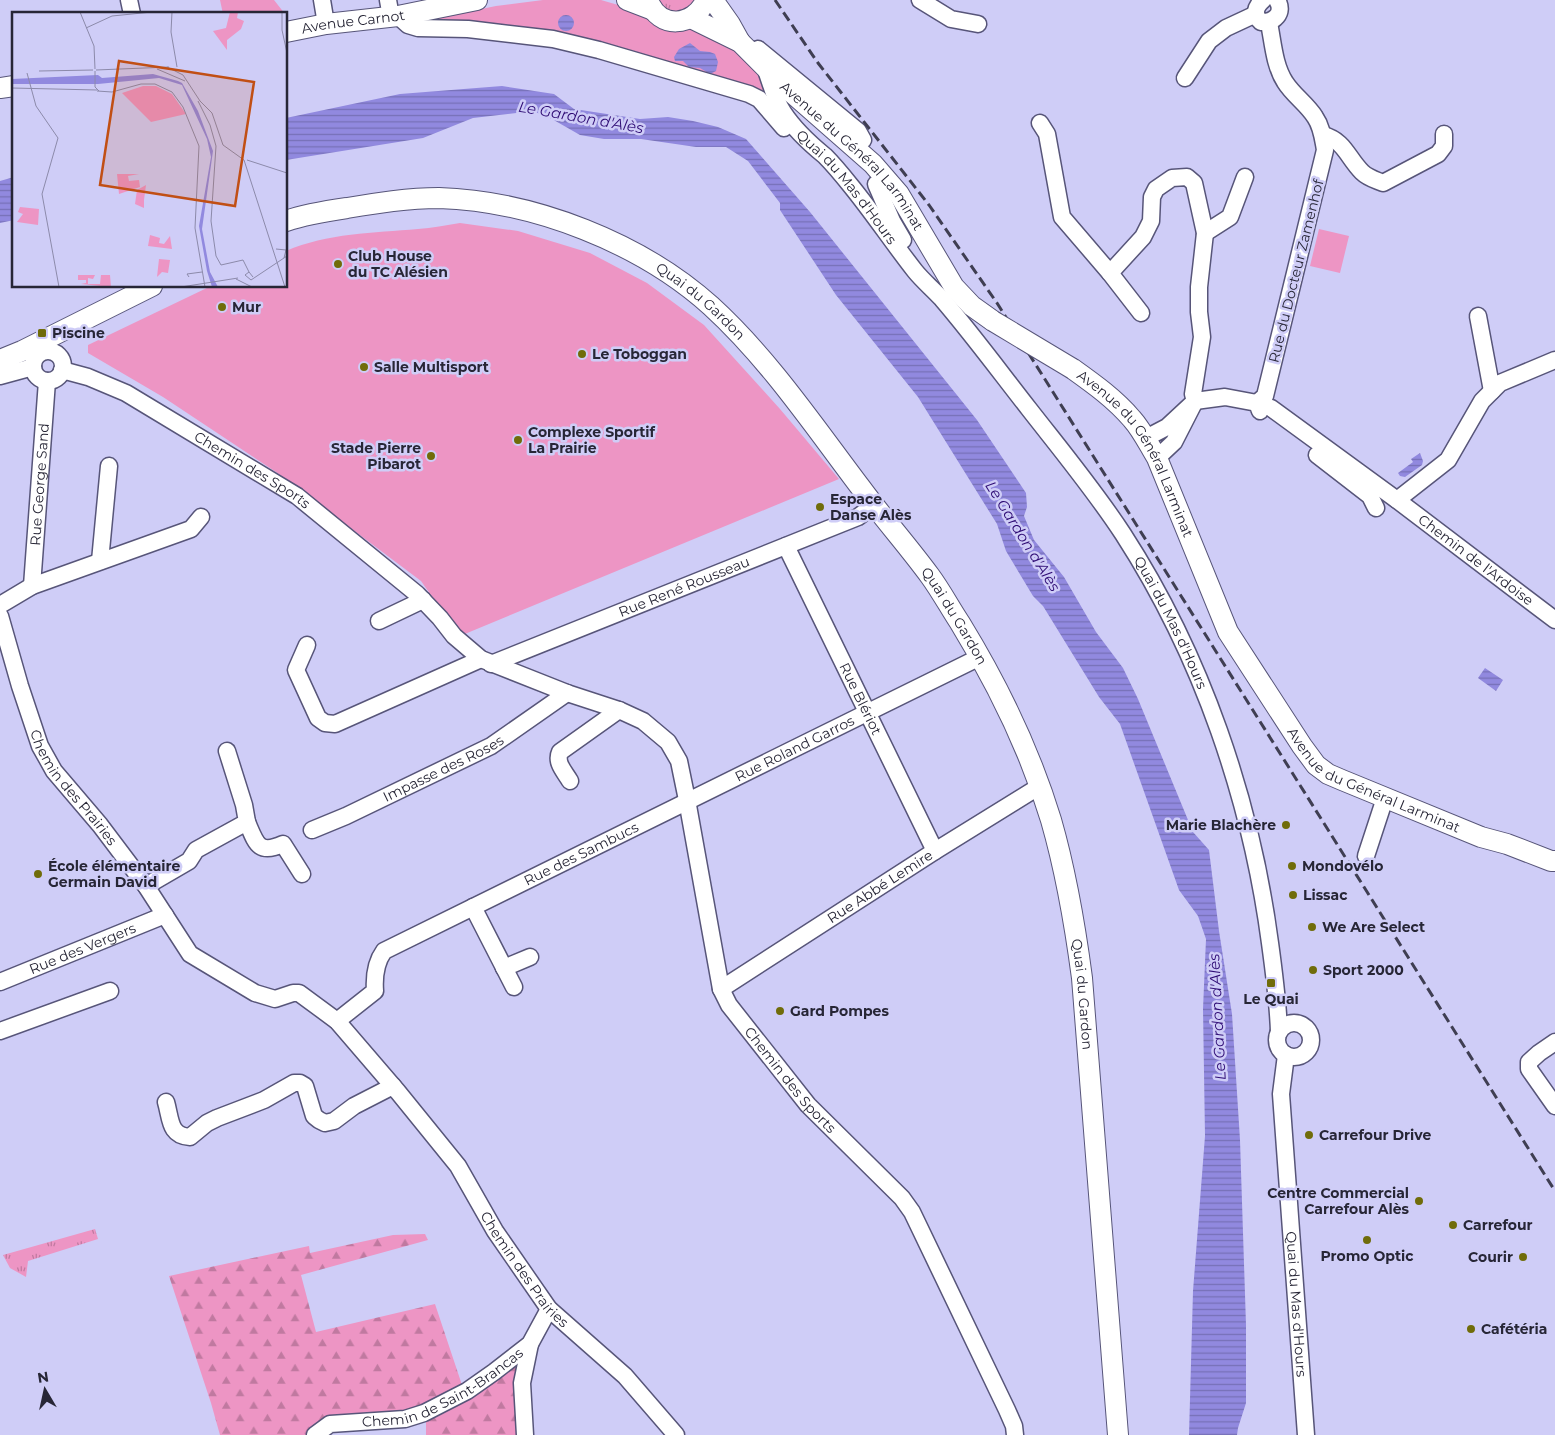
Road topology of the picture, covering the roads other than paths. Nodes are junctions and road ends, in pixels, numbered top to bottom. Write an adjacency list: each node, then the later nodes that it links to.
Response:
1 (322, 0): 12 (street)
2 (478, 0): 9 (main road, Avenue Carnot)
3 (627, 0): 8 (main road)
4 (706, 0): 11 (main road)
5 (713, 0): 13 (main road)
6 (920, 0): 14 (street)
7 (1282, 2): 10 (street)
8 (651, 5): 11 (main road)
9 (392, 11): 12 (main road, Avenue Carnot); 23 (street)
10 (1263, 12): 18 (street); 21 (street, Rue du Docteur Zamenhof)
11 (691, 18): 16 (main road, Avenue du Général Larminat)
12 (326, 24): 15 (main road, Avenue Carnot)
13 (730, 24): 16 (main road); 22 (street)
14 (978, 24)
15 (288, 32)
16 (740, 42): 17 (main road, Avenue du Général Larminat)
17 (765, 68): 23 (street, Quai du Mas d'Hours); 42 (main road, Avenue du Général Larminat, bridge)
18 (1185, 78)
19 (1040, 124): 28 (street)
20 (1444, 134): 21 (street)
21 (1323, 135): 41 (street, Rue du Docteur Zamenhof)
22 (863, 140)
23 (815, 149): 30 (street, Quai du Mas d'Hours)
24 (1245, 178): 27 (street)
25 (876, 184): 30 (street, Quai du Mas d'Hours)
26 (288, 220): 46 (main road, Quai du Gardon)
27 (1205, 233): 28 (street); 40 (street)
28 (1110, 273): 31 (street)
29 (148, 288): 33 (main road)
30 (941, 298): 87 (street, Quai du Mas d'Hours)
31 (1141, 313)
32 (1478, 316): 39 (street)
33 (0, 360)
34 (1555, 360): 39 (street)
35 (33, 367): 36 (street); 37 (street); 38 (street)
36 (62, 370): 38 (street); 52 (street, Chemin des Sports)
37 (0, 376)
38 (47, 380): 51 (street, Rue George Sand)
39 (1492, 391): 45 (street)
40 (1195, 401): 41 (street, Chemin de l'Ardoise); 42 (street); 43 (street)
41 (1257, 403): 45 (street, Chemin de l'Ardoise); 47 (street)
42 (1146, 438): 43 (main road, Avenue du Général Larminat)
43 (1157, 458): 68 (main road, Avenue du Général Larminat)
44 (109, 466): 50 (street)
45 (1396, 500): 55 (street, Chemin de l'Ardoise)
46 (873, 506): 49 (street, Rue René Rousseau); 58 (main road, Quai du Gardon)
47 (1376, 508)
48 (201, 517): 50 (street)
49 (786, 546): 59 (street, Rue René Rousseau); 64 (street, Rue Blériot)
50 (100, 561): 51 (street)
51 (32, 586): 53 (street)
52 (423, 600): 56 (street); 59 (street, Chemin des Sports)
53 (0, 605)
54 (0, 616): 60 (street, Chemin des Prairies)
55 (1555, 620)
56 (379, 621)
57 (307, 645): 59 (street, Rue René Rousseau)
58 (980, 656): 64 (street, Rue Roland Garros); 67 (main road, Quai du Gardon)
59 (486, 661): 62 (street, Chemin des Sports)
60 (13, 664): 61 (street); 78 (street, Chemin des Prairies)
61 (0, 674)
62 (567, 693): 63 (street, Chemin des Sports); 71 (street, Impasse des Roses)
63 (619, 710): 66 (street); 69 (street, Chemin des Sports)
64 (868, 712): 69 (street, Rue Roland Garros); 73 (street, Rue Blériot)
65 (227, 751): 70 (street)
66 (570, 781)
67 (1040, 786): 73 (street, Rue Abbé Lemire); 103 (main road, Quai du Gardon)
68 (1385, 798): 72 (main road, Avenue du Général Larminat); 74 (street)
69 (688, 800): 79 (street, Rue des Sambucs); 85 (street, Chemin des Sports)
70 (247, 822): 76 (street); 78 (street)
71 (312, 830)
72 (1481, 837): 75 (main road, Avenue du Général Larminat); 77 (main road, Avenue du Général Larminat)
73 (935, 850): 85 (street, Rue Abbé Lemire)
74 (1366, 856)
75 (1555, 861)
76 (302, 874)
77 (1555, 874)
78 (146, 886): 80 (street, Chemin des Prairies)
79 (473, 907): 82 (street); 88 (street, Rue des Sambucs)
80 (165, 915): 83 (street, Rue des Vergers); 88 (street, Chemin des Prairies)
81 (530, 957): 82 (street)
82 (504, 968): 84 (street)
83 (0, 982)
84 (514, 986)
85 (720, 989): 102 (street, Chemin des Sports)
86 (110, 991): 90 (street)
87 (1278, 1003): 89 (street); 91 (street, Quai du Mas d'Hours)
88 (337, 1021): 94 (street, Chemin des Prairies)
89 (1296, 1023): 91 (street); 93 (street)
90 (0, 1032)
91 (1279, 1032): 93 (street)
92 (1555, 1042): 96 (street)
93 (1286, 1055): 104 (street, Quai du Mas d'Hours)
94 (393, 1086): 95 (street); 97 (street, Chemin des Prairies)
95 (166, 1102)
96 (1555, 1106)
97 (549, 1309): 98 (street, Chemin de Saint-Brancas); 101 (street, Chemin des Prairies)
98 (530, 1344): 99 (street, Chemin de Saint-Brancas); 100 (street)
99 (314, 1435)
100 (525, 1435)
101 (676, 1435)
102 (1015, 1435)
103 (1118, 1435)
104 (1306, 1435)

